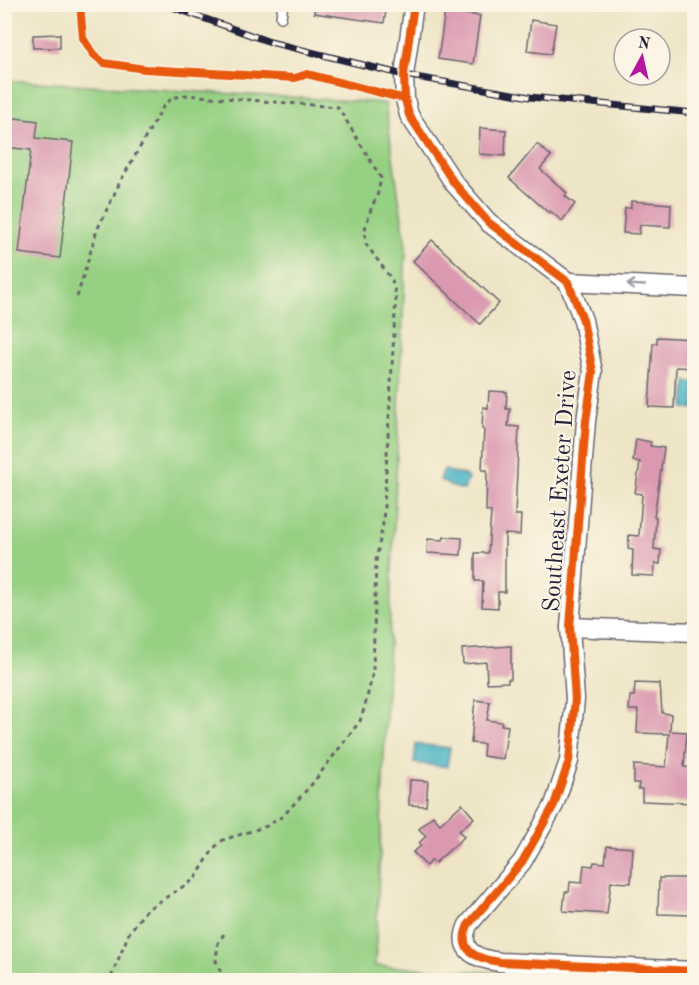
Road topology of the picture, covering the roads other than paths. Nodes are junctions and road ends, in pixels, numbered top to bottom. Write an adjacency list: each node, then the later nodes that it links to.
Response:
1 (283, 4): 3 (lane)
2 (414, 4): 6 (street)
3 (281, 17)
4 (4, 192): 5 (lane)
5 (4, 203)
6 (568, 282): 7 (street, one-way to 6); 8 (street, Southeast Exeter Drive)
7 (694, 288)
8 (570, 627): 9 (street); 10 (street, Southeast Exeter Drive)
9 (694, 632)
10 (694, 971)

